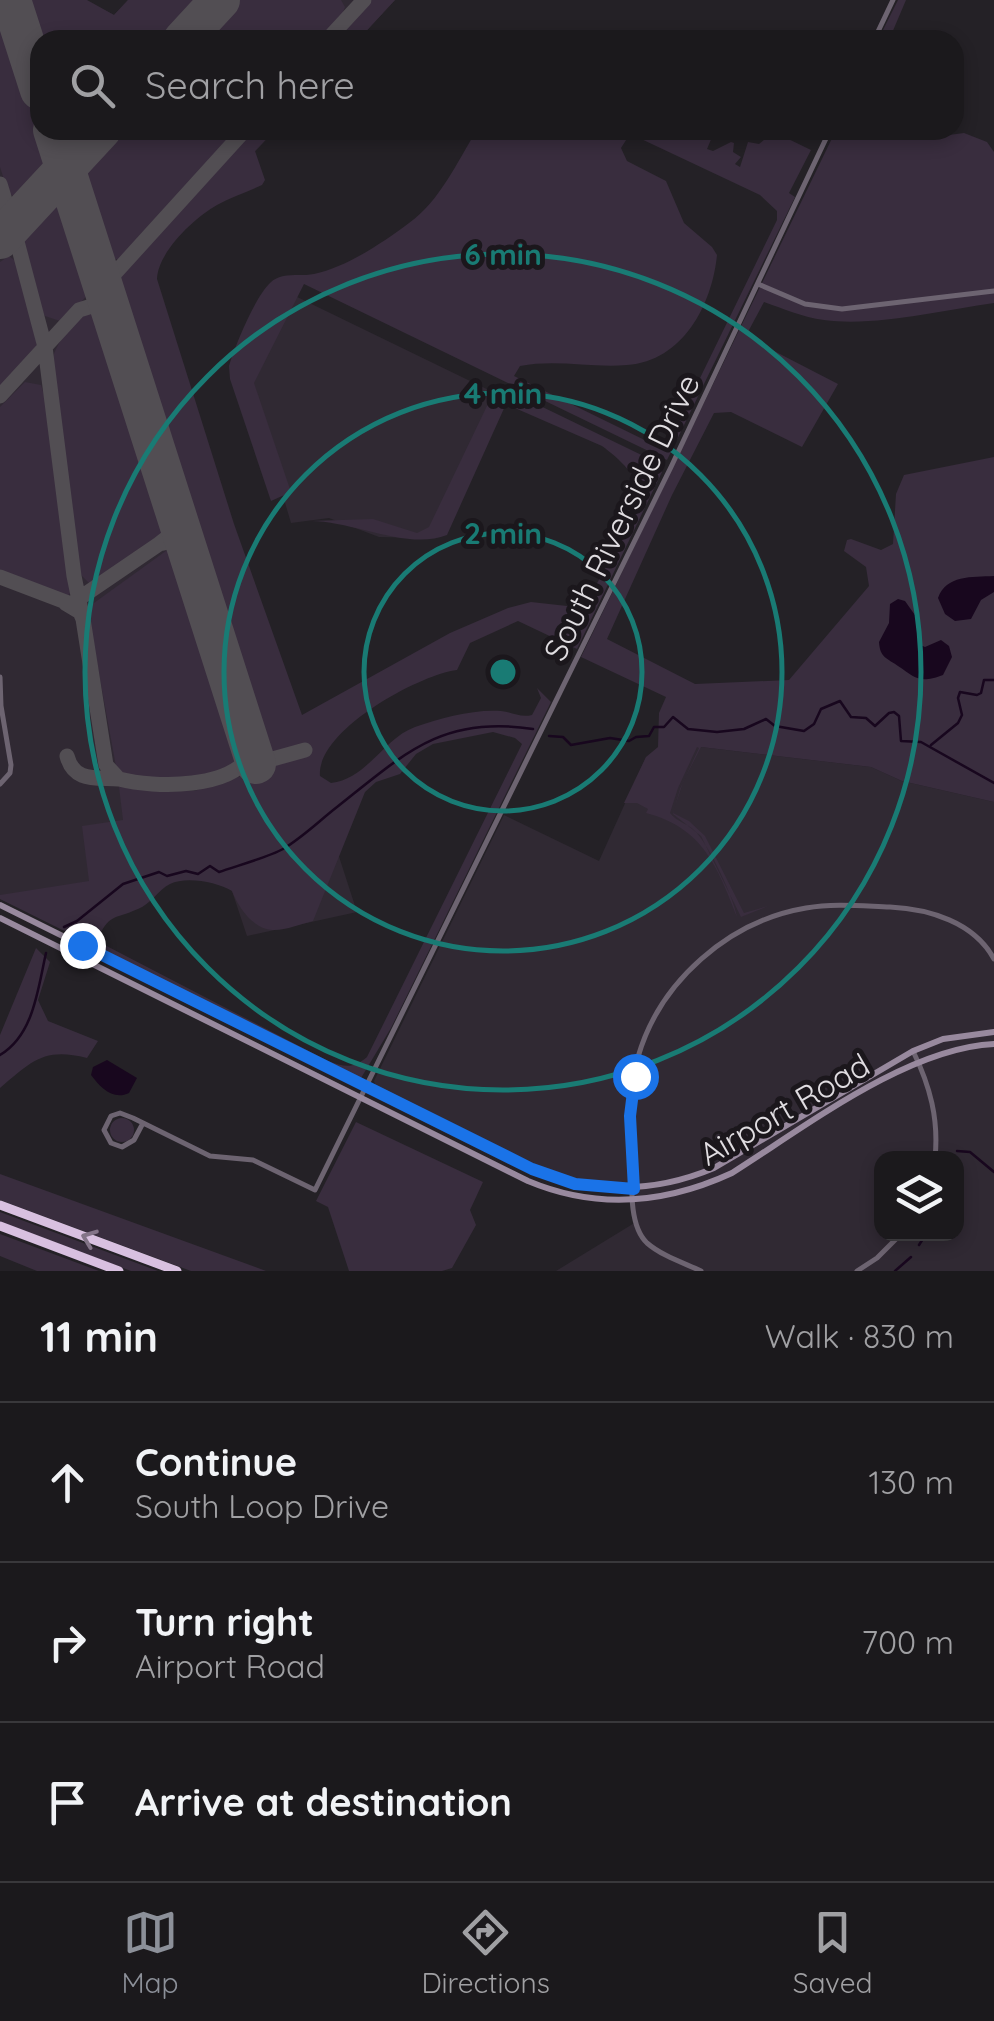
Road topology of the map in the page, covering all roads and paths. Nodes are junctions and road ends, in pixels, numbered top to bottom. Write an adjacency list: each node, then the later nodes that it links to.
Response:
1 (893, 0): 2 (street)
2 (879, 30)
3 (825, 140): 4 (street, South Riverside Drive)
4 (758, 284): 5 (street); 15 (street, South Riverside Drive)
5 (994, 291)
6 (0, 677): 7 (street)
7 (0, 784)
8 (0, 905): 15 (main road, Airport Road)
9 (0, 918): 16 (main road, Airport Road)
10 (994, 959): 19 (street)
11 (994, 1032): 13 (main road, Airport Road)
12 (994, 1044): 14 (main road, Airport Road)
13 (913, 1051): 14 (street); 19 (main road, Airport Road)
14 (918, 1062): 18 (street); 20 (main road, Airport Road)
15 (365, 1088): 16 (street, South Riverside Drive); 19 (main road, Airport Road)
16 (360, 1098): 17 (street, South Riverside Drive); 20 (main road, Airport Road)
17 (143, 1123): 17 (street)
18 (935, 1151)
19 (634, 1189): 20 (street)
20 (634, 1200): 26 (street)
21 (0, 1204): 25 (highway, one-way to 21)
22 (0, 1226): 24 (highway)
23 (895, 1241): 27 (street)
24 (119, 1271)
25 (177, 1271)
26 (701, 1271)
27 (857, 1271)

